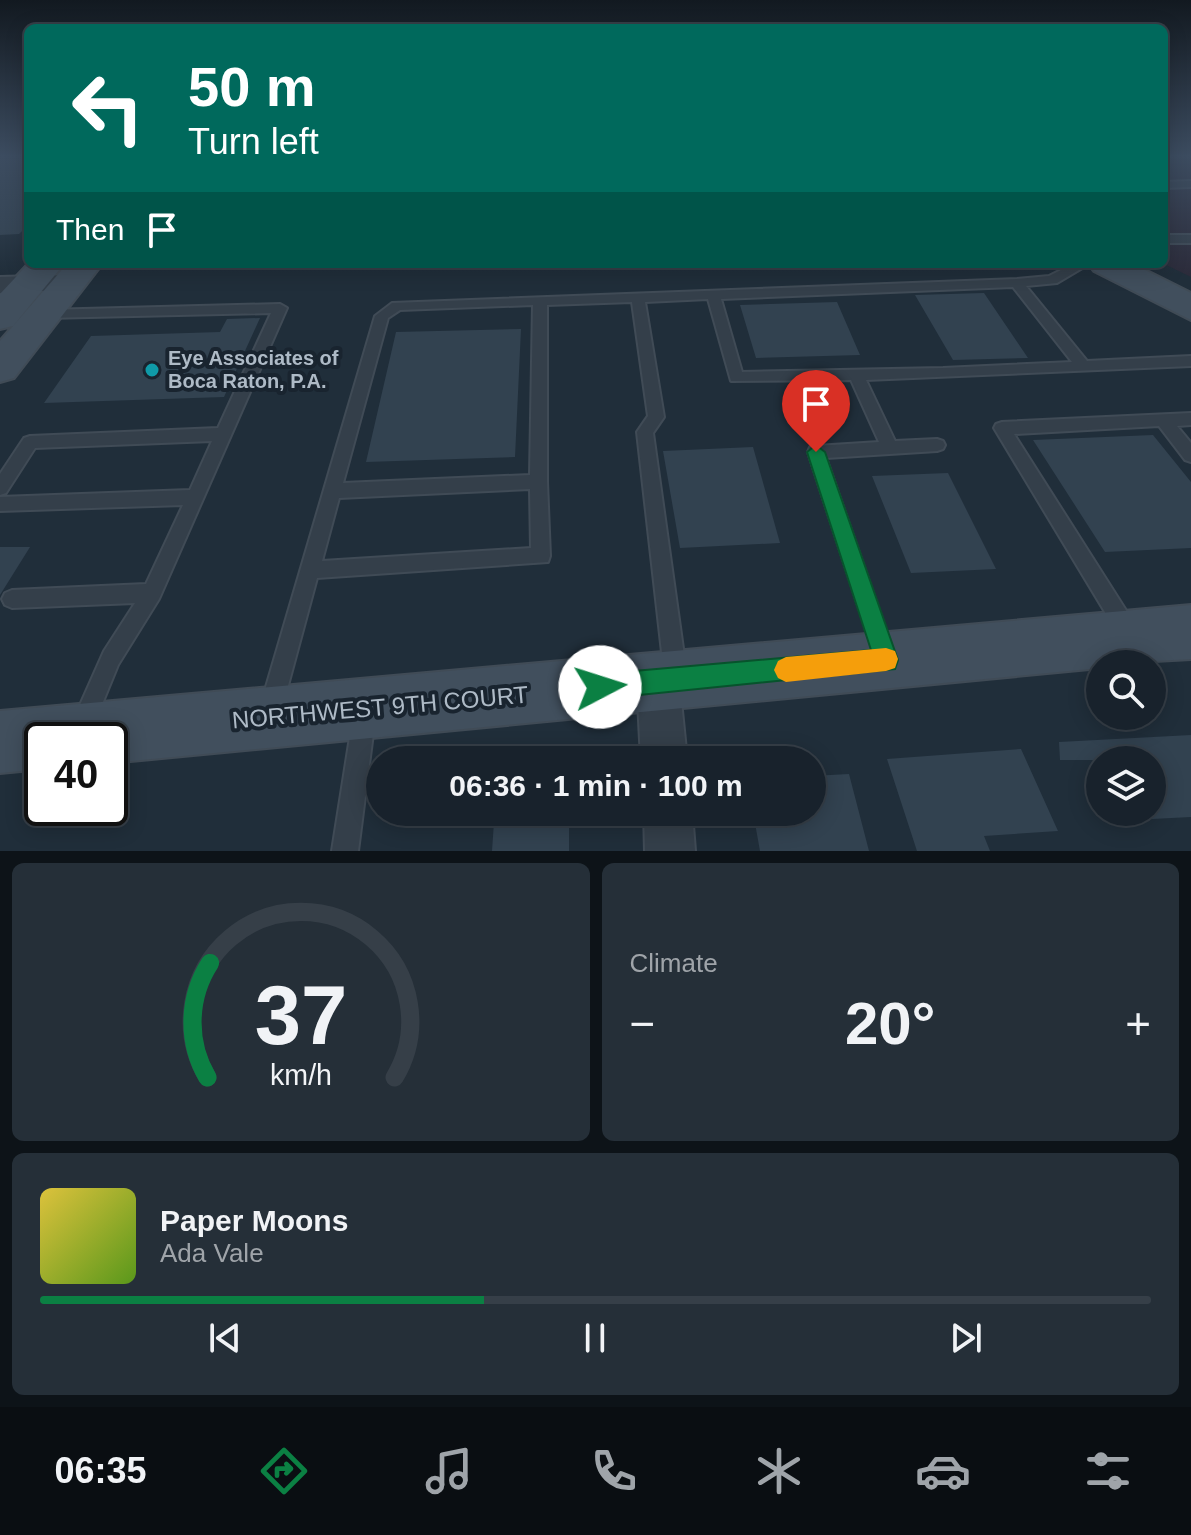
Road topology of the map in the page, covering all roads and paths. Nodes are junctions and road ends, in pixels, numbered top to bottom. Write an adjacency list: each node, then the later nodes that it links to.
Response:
1 (1168, 239): 2 (lane)
2 (1191, 239)
3 (1075, 268): 6 (lane)
4 (1114, 268): 10 (street)
5 (46, 282): 11 (street); 14 (street); 18 (lane)
6 (1017, 283): 7 (lane); 13 (lane)
7 (713, 295): 8 (lane); 15 (lane)
8 (638, 298): 9 (lane); 34 (lane)
9 (540, 301): 23 (lane); 25 (lane)
10 (1191, 308)
11 (0, 317)
12 (1191, 361): 13 (lane)
13 (1083, 366): 15 (lane)
14 (0, 368)
15 (856, 375): 20 (lane)
16 (1191, 419): 17 (lane)
17 (1163, 420): 21 (lane); 32 (lane)
18 (225, 434): 22 (lane); 26 (lane)
19 (937, 445): 20 (lane)
20 (890, 448): 33 (lane)
21 (1191, 455)
22 (7, 469): 24 (lane)
23 (538, 482): 25 (lane); 28 (lane)
24 (0, 488)
25 (332, 491): 28 (lane)
26 (197, 497): 27 (lane); 29 (lane)
27 (0, 504)
28 (310, 570): 36 (lane)
29 (152, 593): 30 (lane); 37 (lane)
30 (12, 599)
31 (1191, 632): 32 (street, NORTHWEST 9TH COURT)
32 (1132, 638): 33 (street, NORTHWEST 9TH COURT)
33 (886, 660): 34 (street, NORTHWEST 9TH COURT)
34 (667, 680): 35 (street, NORTHWEST 9TH COURT); 41 (street)
35 (365, 708): 36 (street, NORTHWEST 9TH COURT); 43 (lane)
36 (269, 717): 38 (street, NORTHWEST 9TH COURT)
37 (83, 722)
38 (128, 730)
39 (24, 740): 40 (street, NORTHWEST 9TH COURT)
40 (0, 742)
41 (665, 746)
42 (669, 826): 44 (street)
43 (345, 851)
44 (670, 851)

